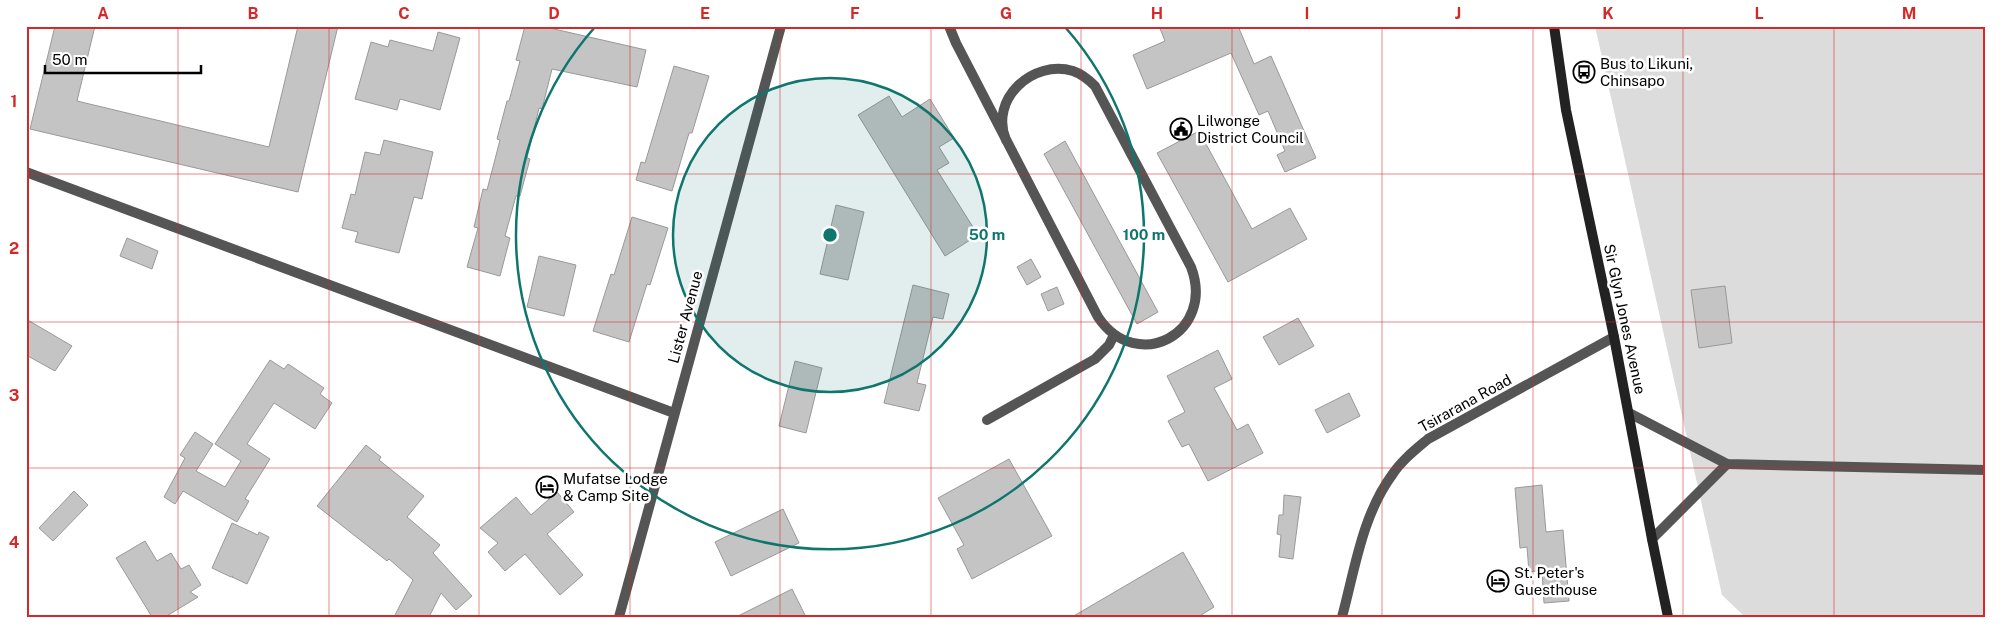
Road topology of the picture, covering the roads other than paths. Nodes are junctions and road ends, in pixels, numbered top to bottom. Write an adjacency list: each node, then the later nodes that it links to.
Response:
1 (780, 26): 8 (street, Lister Avenue)
2 (949, 26): 4 (street)
3 (1554, 26): 7 (main road, Sir Glyn Jones Avenue)
4 (1006, 140): 6 (street); 6 (street)
5 (26, 172): 8 (street)
6 (1114, 335): 10 (street)
7 (1614, 337): 9 (main road, Sir Glyn Jones Avenue); 15 (street, Tsirarana Road)
8 (674, 413): 14 (street, Lister Avenue)
9 (1629, 413): 11 (street); 13 (main road, Sir Glyn Jones Avenue)
10 (987, 420)
11 (1728, 464): 12 (street); 13 (street)
12 (1986, 470)
13 (1652, 540): 16 (main road, Sir Glyn Jones Avenue)
14 (619, 617)
15 (1342, 617)
16 (1668, 617)

